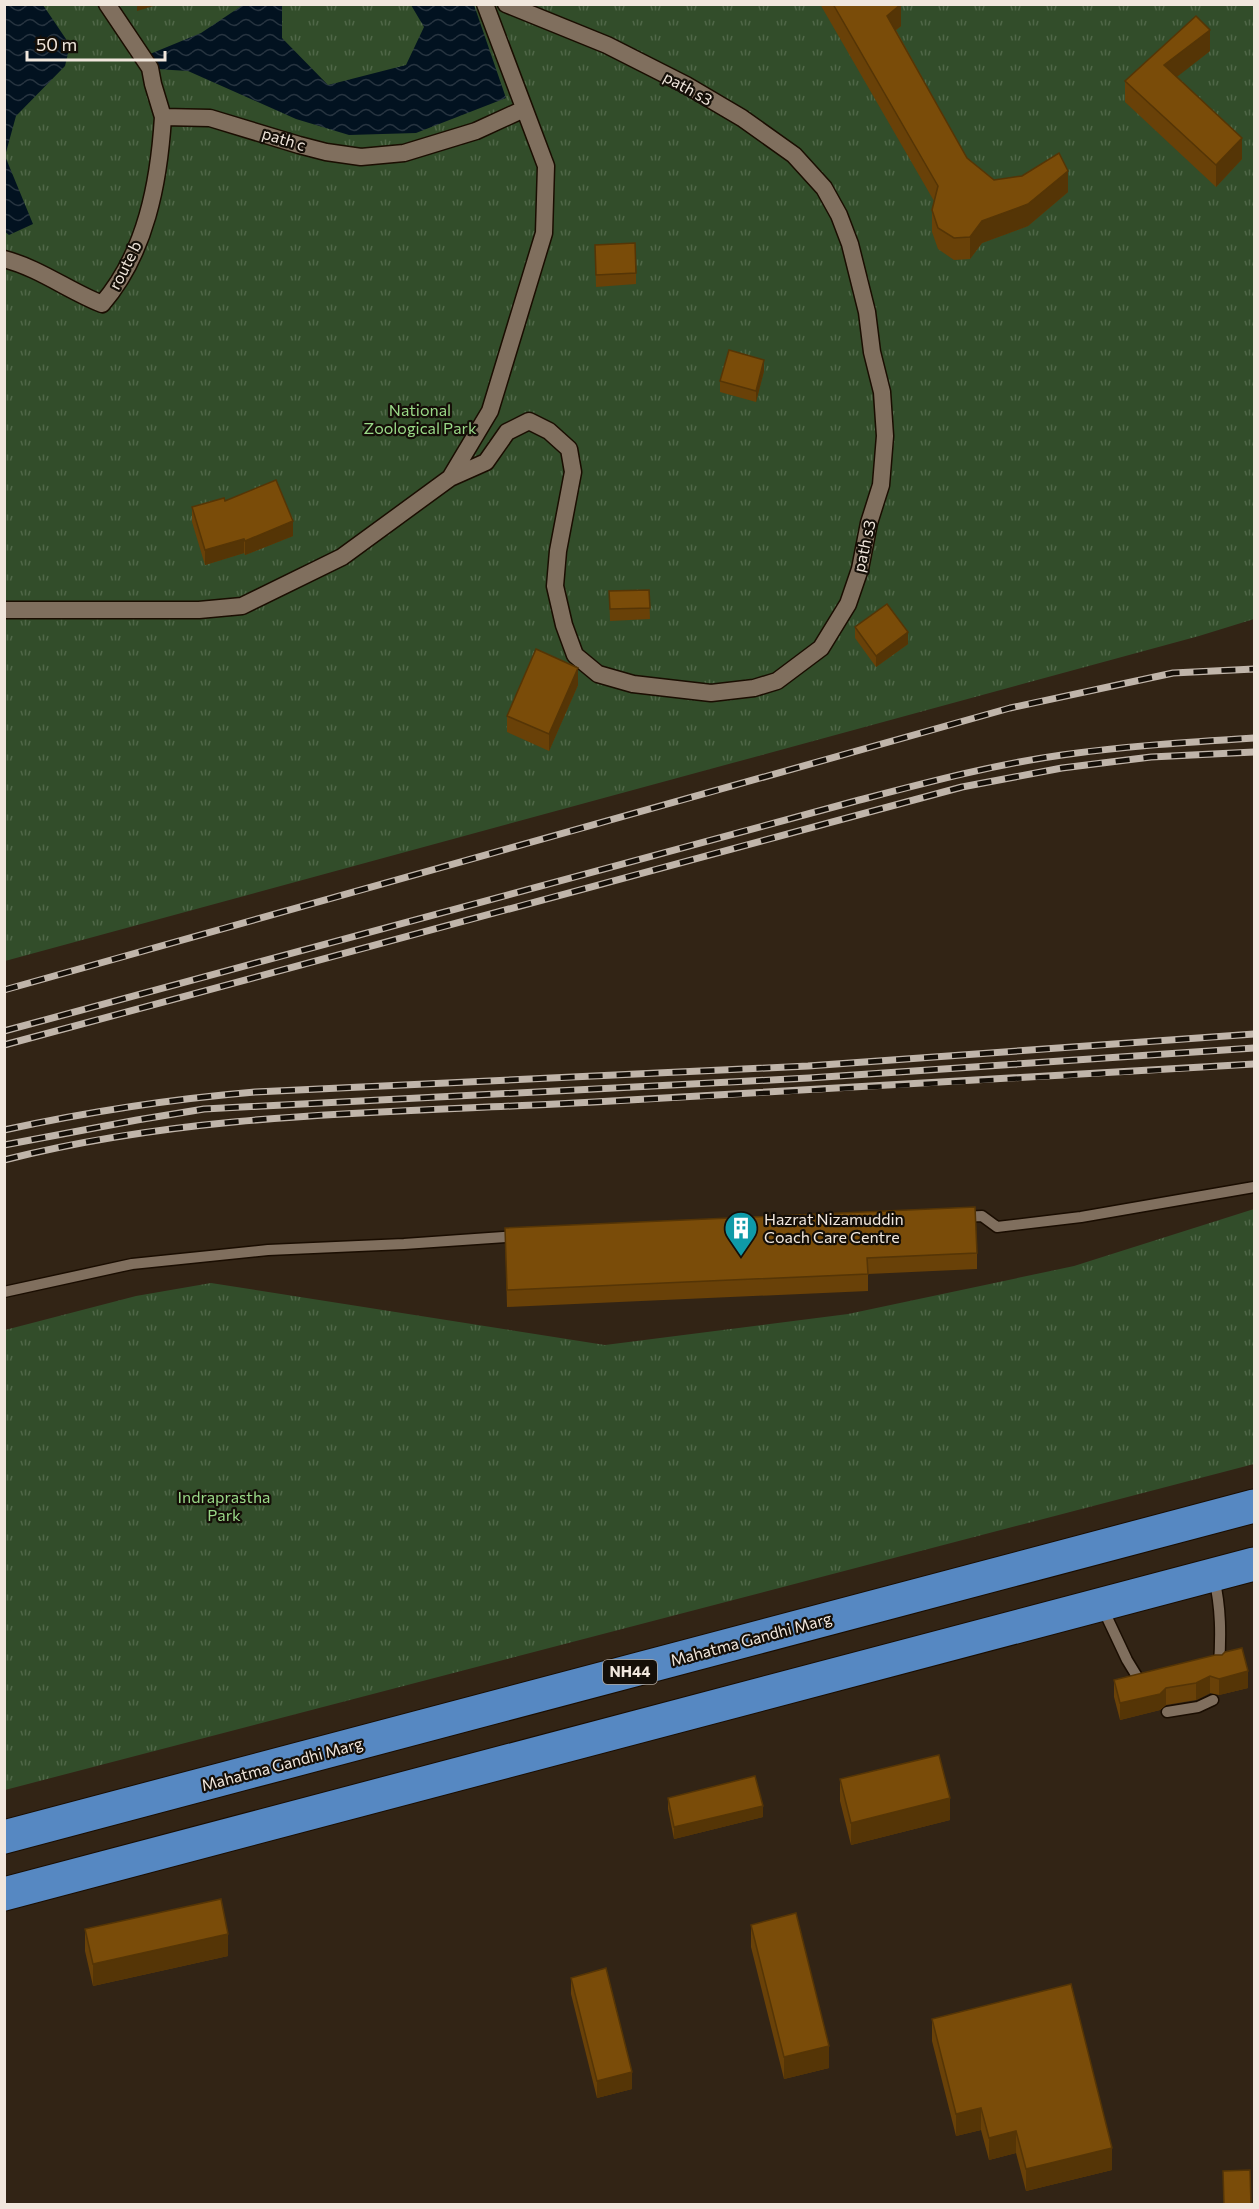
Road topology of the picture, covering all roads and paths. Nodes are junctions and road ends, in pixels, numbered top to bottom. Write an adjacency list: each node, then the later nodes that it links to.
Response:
1 (107, 4): 5 (street)
2 (485, 4): 4 (street)
3 (506, 4): 7 (street, path s3)
4 (524, 109): 5 (street, path c); 7 (street)
5 (163, 117): 6 (street, route b)
6 (4, 259)
7 (450, 478): 8 (street)
8 (4, 610)
9 (1254, 1187): 10 (lane)
10 (949, 1218)
11 (536, 1236): 12 (lane)
12 (4, 1292)
13 (1254, 1506): 21 (highway, Mahatma Gandhi Marg / NH44)
14 (1254, 1568): 15 (highway)
15 (1213, 1575): 16 (highway); 17 (lane)
16 (1101, 1604): 18 (lane); 22 (highway)
17 (1219, 1665)
18 (1141, 1683)
19 (1213, 1700): 20 (lane)
20 (1167, 1712)
21 (4, 1837)
22 (4, 1894)

